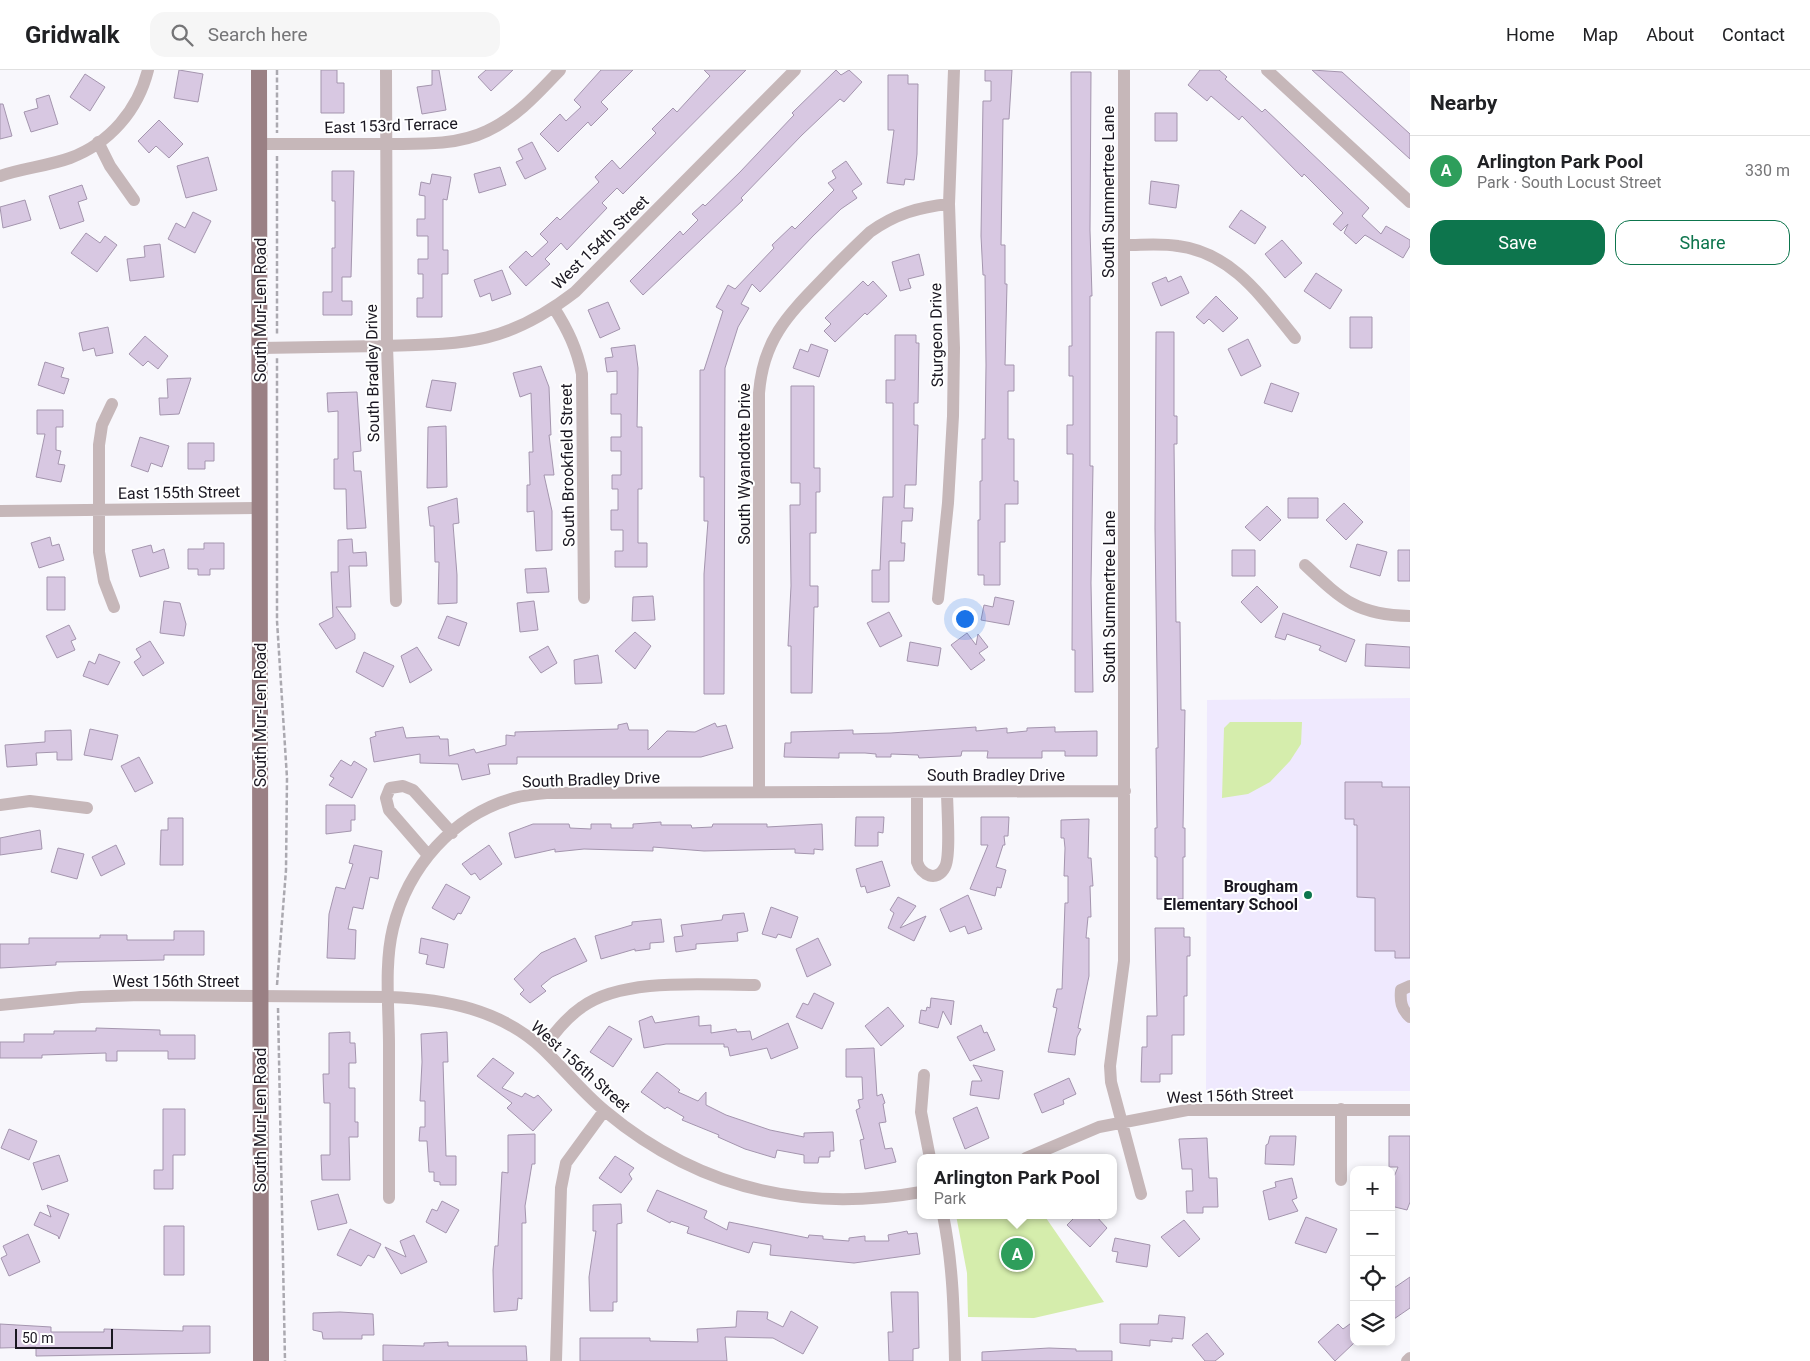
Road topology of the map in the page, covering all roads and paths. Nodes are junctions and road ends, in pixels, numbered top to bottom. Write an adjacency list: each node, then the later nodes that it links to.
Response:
1 (148, 70): 10 (street)
2 (259, 70): 11 (main road, South Mur-Len Road)
3 (277, 70): 12 (path)
4 (386, 70): 13 (street, South Bradley Drive)
5 (560, 70): 13 (street, East 153rd Terrace)
6 (795, 70): 19 (street, West 154th Street)
7 (954, 70): 17 (street, Sturgeon Drive)
8 (1124, 70): 18 (street, South Summertree Lane)
9 (1267, 70): 16 (street)
10 (98, 142): 14 (street); 15 (street)
11 (259, 144): 12 (street, East 153rd Terrace); 22 (main road, South Mur-Len Road)
12 (277, 144): 13 (street, East 153rd Terrace); 23 (path)
13 (386, 144): 21 (street, South Bradley Drive)
14 (0, 176)
15 (134, 200)
16 (1410, 202)
17 (949, 204): 30 (street, Sturgeon Drive); 35 (street, South Wyandotte Drive)
18 (1125, 245): 20 (street); 34 (street, South Summertree Lane)
19 (554, 308): 21 (street, West 154th Street); 29 (street, South Brookfield Street)
20 (1295, 338)
21 (387, 346): 23 (street, West 154th Street); 31 (street, South Bradley Drive)
22 (260, 348): 23 (street, West 154th Street); 25 (main road, South Mur-Len Road)
23 (277, 348): 46 (path)
24 (112, 404): 26 (street, East 155th Street)
25 (260, 508): 26 (street, East 155th Street); 45 (main road, South Mur-Len Road)
26 (99, 510): 27 (street, East 155th Street); 32 (street, East 155th Street)
27 (0, 511)
28 (1305, 565): 33 (street)
29 (584, 598)
30 (938, 598)
31 (396, 601)
32 (114, 607)
33 (1410, 616)
34 (1125, 791): 37 (street, South Bradley Drive); 54 (street, South Summertree Lane)
35 (759, 792): 36 (street, South Bradley Drive); 40 (street, South Bradley Drive)
36 (917, 792): 37 (street, South Bradley Drive); 37 (street)
37 (947, 792)
38 (0, 805): 39 (street)
39 (87, 808)
40 (452, 833): 41 (street, South Bradley Drive); 41 (street)
41 (428, 855): 44 (street, South Bradley Drive)
42 (755, 985): 49 (street)
43 (1410, 986): 48 (street)
44 (389, 997): 46 (street, West 156th Street); 49 (street, West 156th Street); 60 (street, South Bradley Drive)
45 (260, 998): 46 (street, West 156th Street); 47 (street, West 156th Street); 63 (main road, South Mur-Len Road)
46 (278, 998): 64 (path)
47 (0, 1004)
48 (1410, 1017)
49 (543, 1049): 53 (street, West 156th Street)
50 (924, 1075): 55 (street)
51 (1341, 1109): 52 (street, West 156th Street); 54 (street, West 156th Street); 57 (street)
52 (1410, 1110)
53 (604, 1111): 58 (street, West 156th Street); 65 (street)
54 (1122, 1122): 56 (street, West 156th Street); 59 (street)
55 (929, 1154)
56 (1035, 1154)
57 (1341, 1180)
58 (917, 1192)
59 (1141, 1194)
60 (389, 1198)
61 (943, 1219): 66 (street)
62 (1410, 1358): 67 (street)
63 (261, 1361)
64 (285, 1361)
65 (556, 1361)
66 (955, 1361)
67 (1407, 1361)

